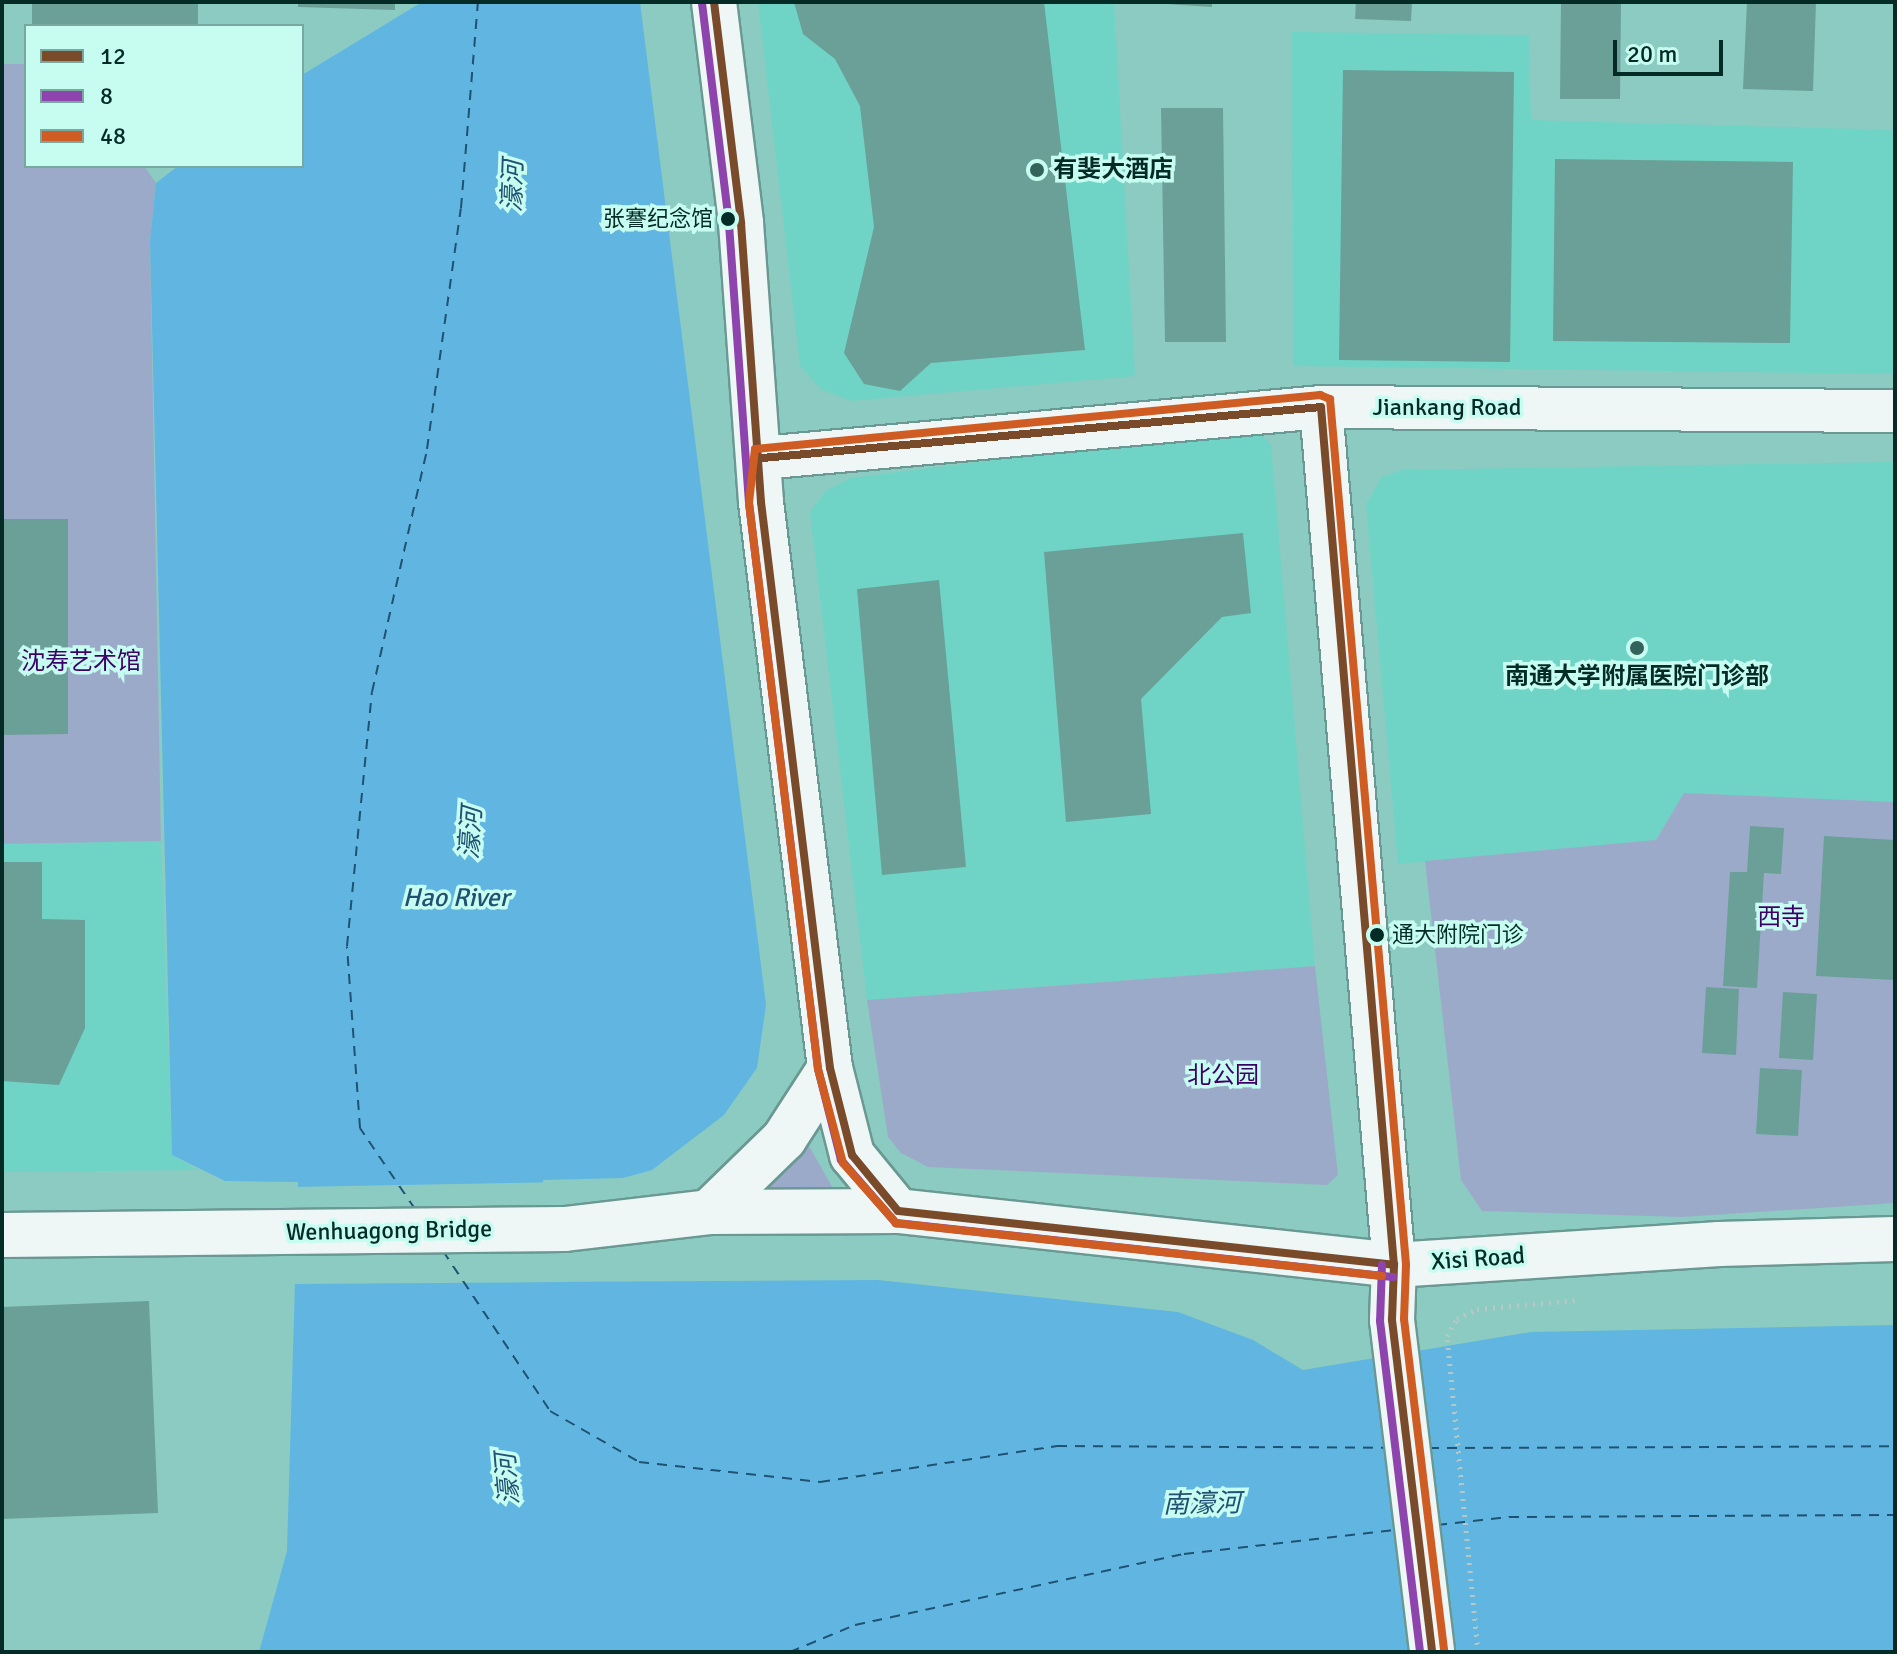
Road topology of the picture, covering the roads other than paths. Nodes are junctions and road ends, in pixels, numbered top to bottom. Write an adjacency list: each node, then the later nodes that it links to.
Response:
1 (714, 2): 4 (street)
2 (1321, 407): 3 (street, Jiankang Road); 4 (street, Jiankang Road); 10 (street)
3 (1895, 411)
4 (762, 458): 5 (street)
5 (830, 1068): 6 (street); 7 (street)
6 (898, 1211): 7 (street, Wenhuagong Bridge); 10 (street, Xisi Road)
7 (709, 1212): 8 (street, Wenhuagong Bridge)
8 (2, 1235)
9 (1895, 1239): 10 (street, Xisi Road)
10 (1394, 1265): 11 (street)
11 (1432, 1652)

